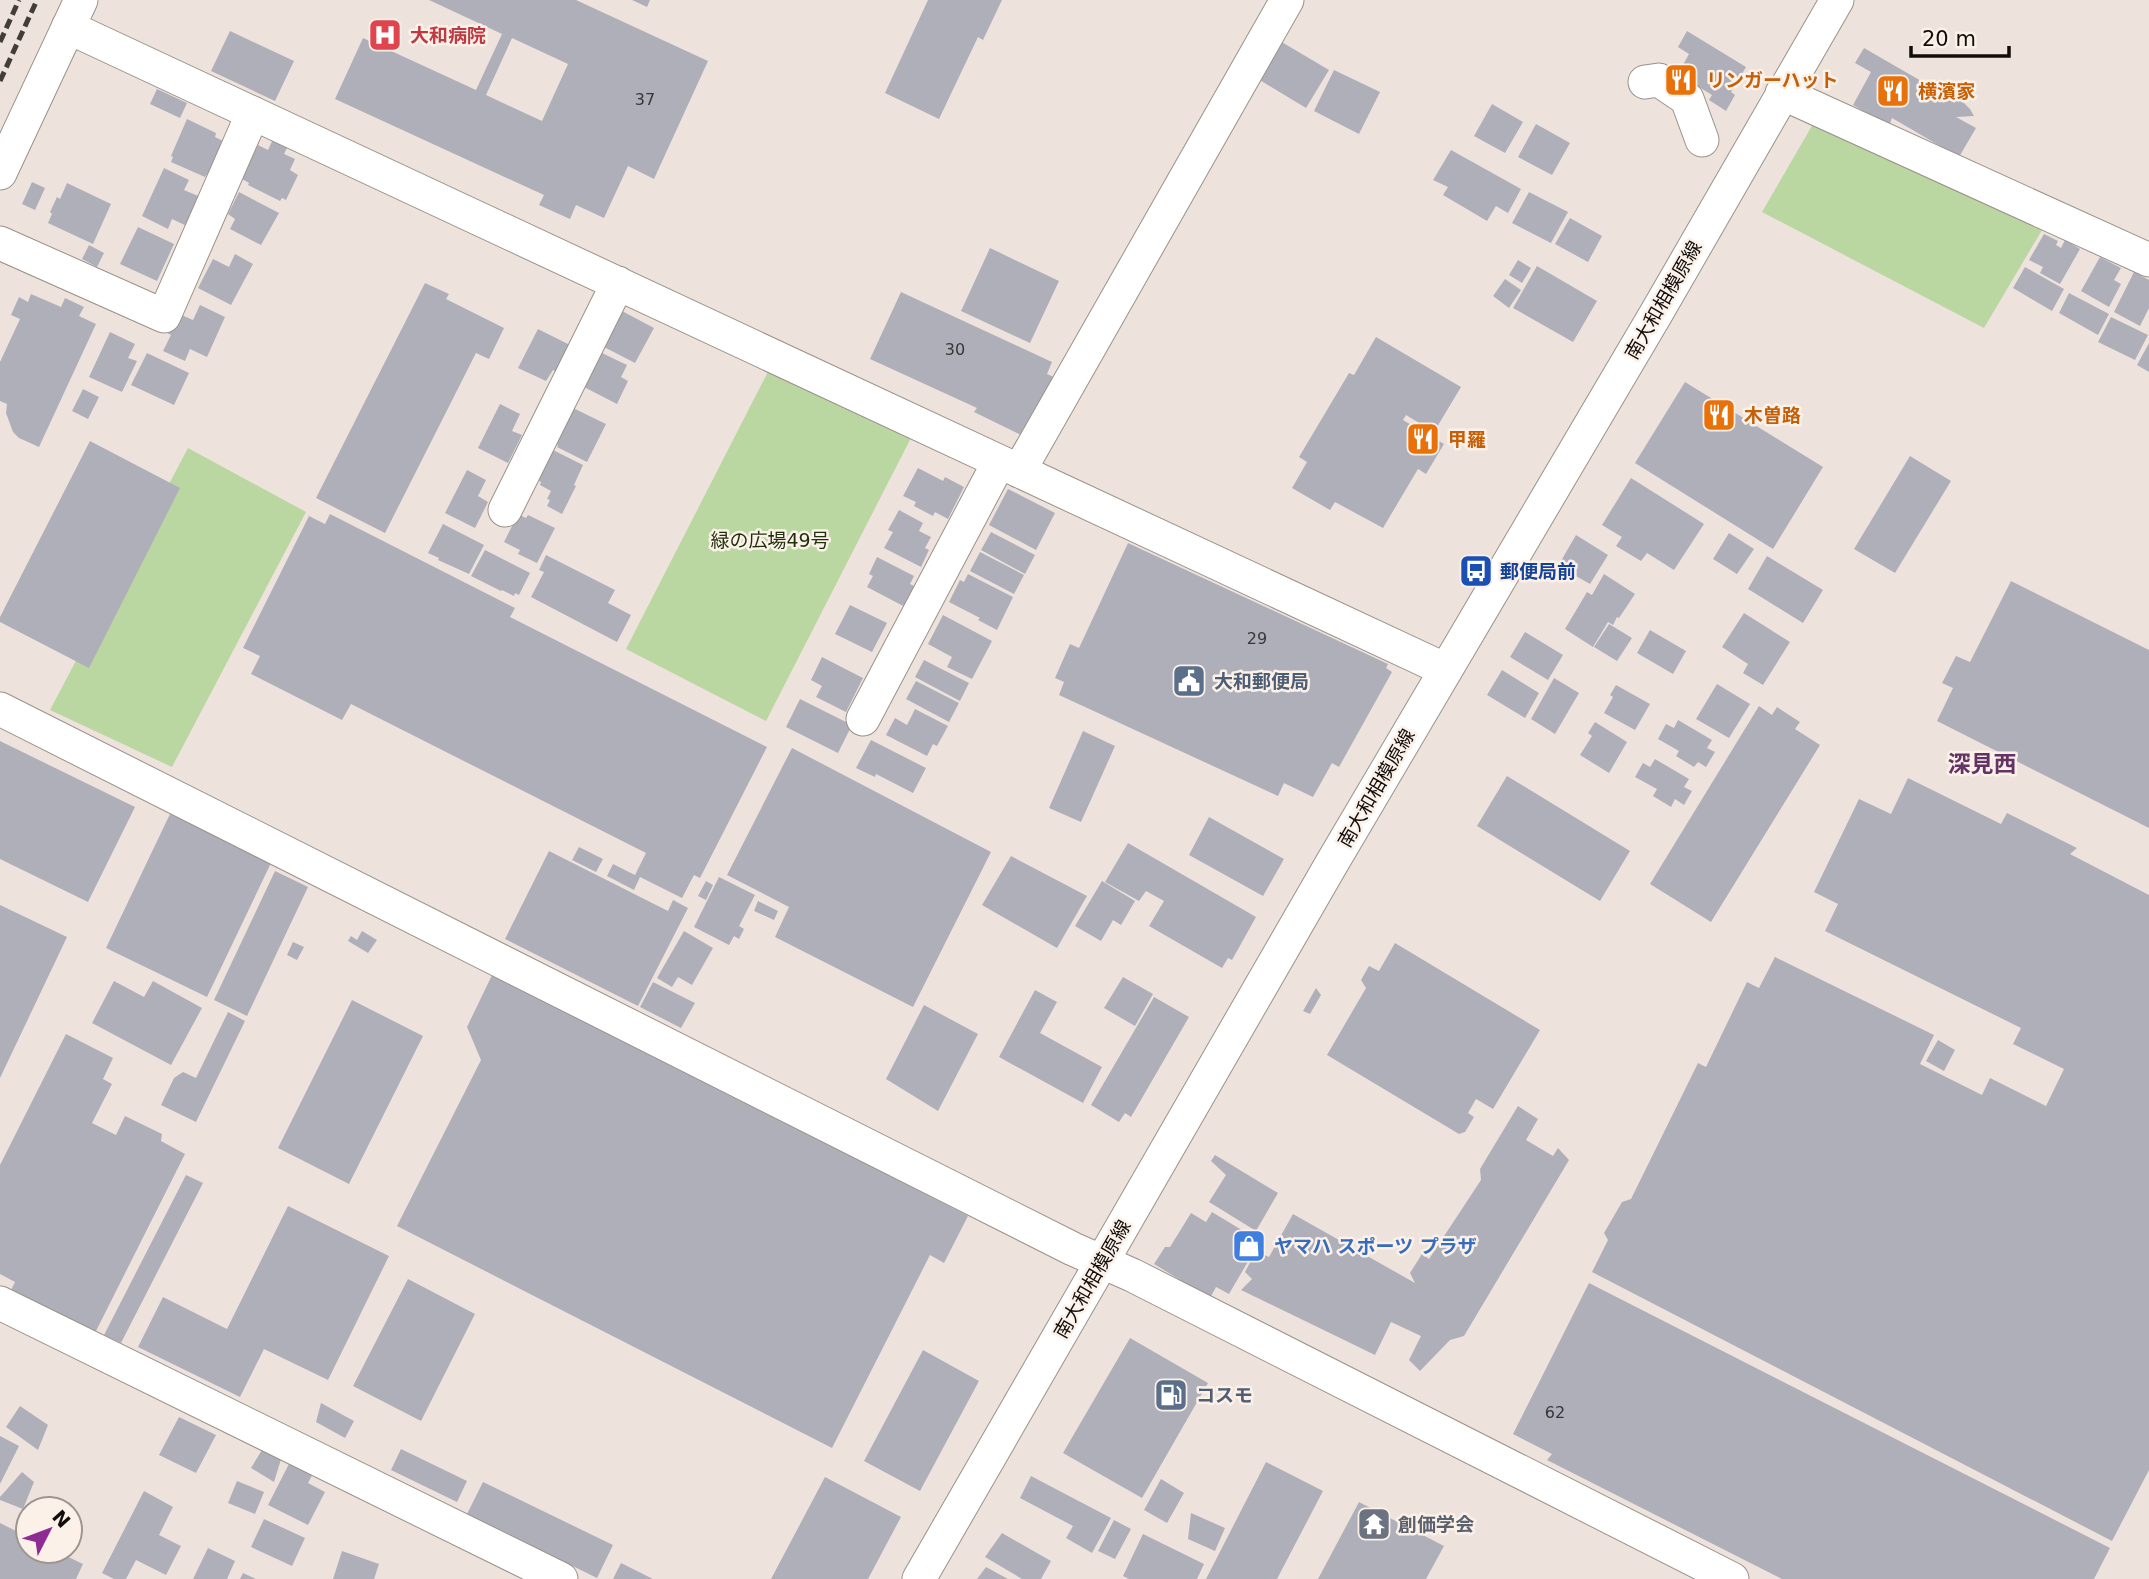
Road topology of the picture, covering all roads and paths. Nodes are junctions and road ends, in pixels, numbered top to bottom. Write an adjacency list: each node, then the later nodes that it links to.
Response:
1 (1287, 0): 12 (street)
2 (1837, 0): 5 (street, 南大和相模原線)
3 (74, 14): 6 (street); 8 (street)
4 (1645, 82): 7 (street)
5 (1782, 93): 10 (street); 14 (street, 南大和相模原線)
6 (253, 113): 9 (street); 11 (street)
7 (1702, 140)
8 (0, 173)
9 (0, 243)
10 (2149, 260)
11 (618, 283): 12 (street); 13 (street)
12 (1009, 466): 14 (street); 16 (street)
13 (505, 510)
14 (1446, 670): 17 (street, 南大和相模原線)
15 (0, 709): 17 (street)
16 (863, 719)
17 (1102, 1261): 20 (street, 南大和相模原線); 21 (street)
18 (0, 1303): 19 (street)
19 (561, 1579)
20 (919, 1579)
21 (1732, 1579)

